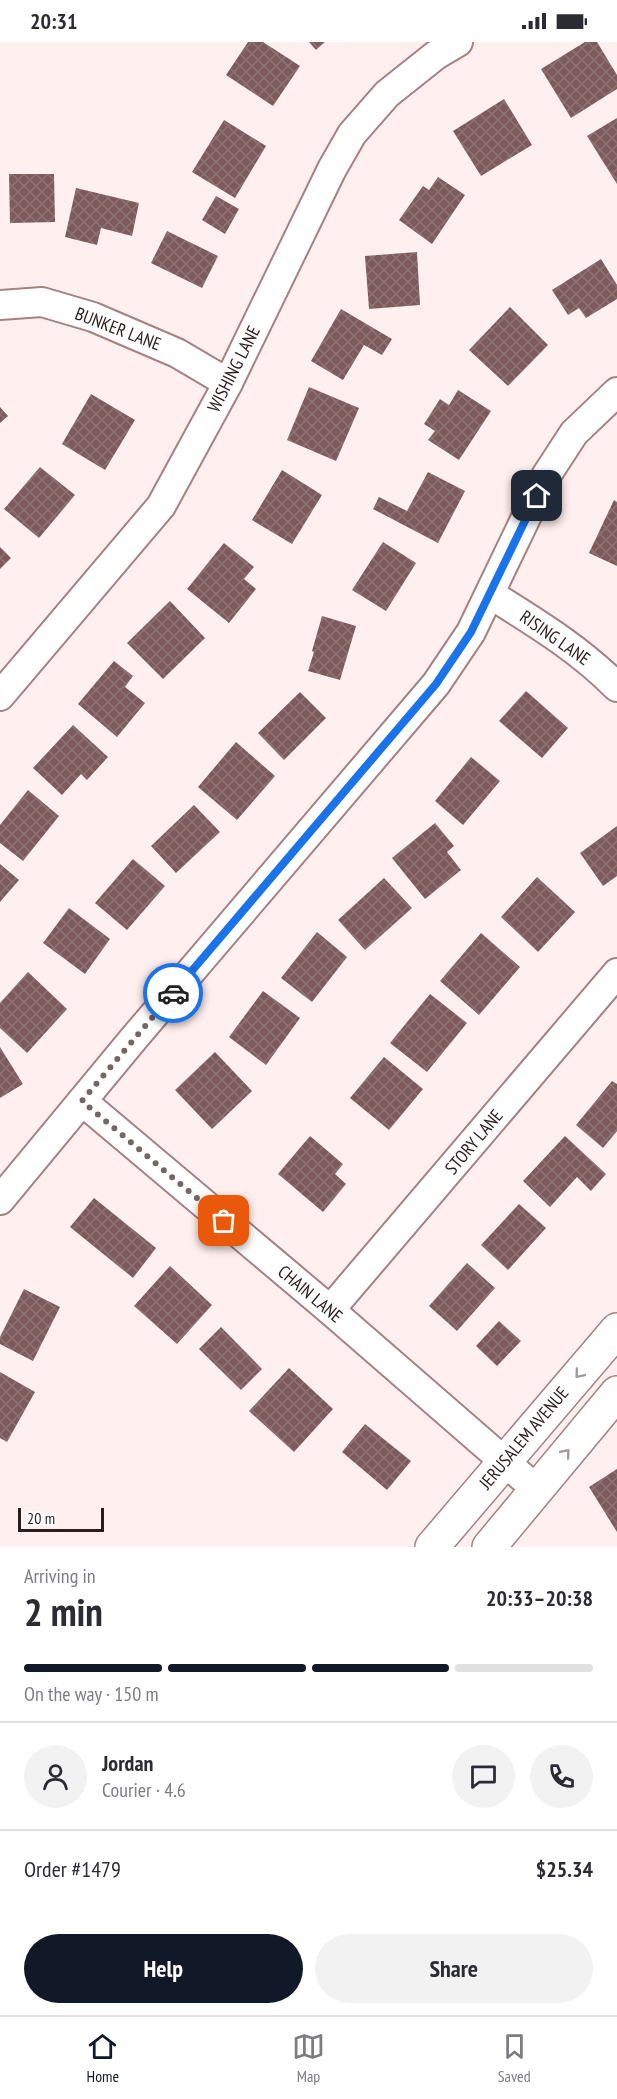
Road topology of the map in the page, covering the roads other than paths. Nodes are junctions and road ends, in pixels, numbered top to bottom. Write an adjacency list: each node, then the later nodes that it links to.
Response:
1 (458, 42): 3 (street, WISHING LANE)
2 (0, 305): 3 (street, BUNKER LANE)
3 (228, 383): 7 (street, WISHING LANE)
4 (617, 392): 5 (street)
5 (490, 594): 6 (street, RISING LANE); 9 (street)
6 (617, 687)
7 (0, 696)
8 (617, 973): 11 (street, STORY LANE)
9 (82, 1101): 10 (street); 11 (street, CHAIN LANE)
10 (0, 1200)
11 (330, 1310): 14 (street, CHAIN LANE)
12 (617, 1330): 14 (main road, JERUSALEM AVENUE, one-way to 14)
13 (617, 1393): 15 (main road, one-way to 13)
14 (505, 1461): 15 (street, CHAIN LANE); 16 (main road, JERUSALEM AVENUE)
15 (536, 1489): 17 (main road)
16 (444, 1543)
17 (489, 1547)

